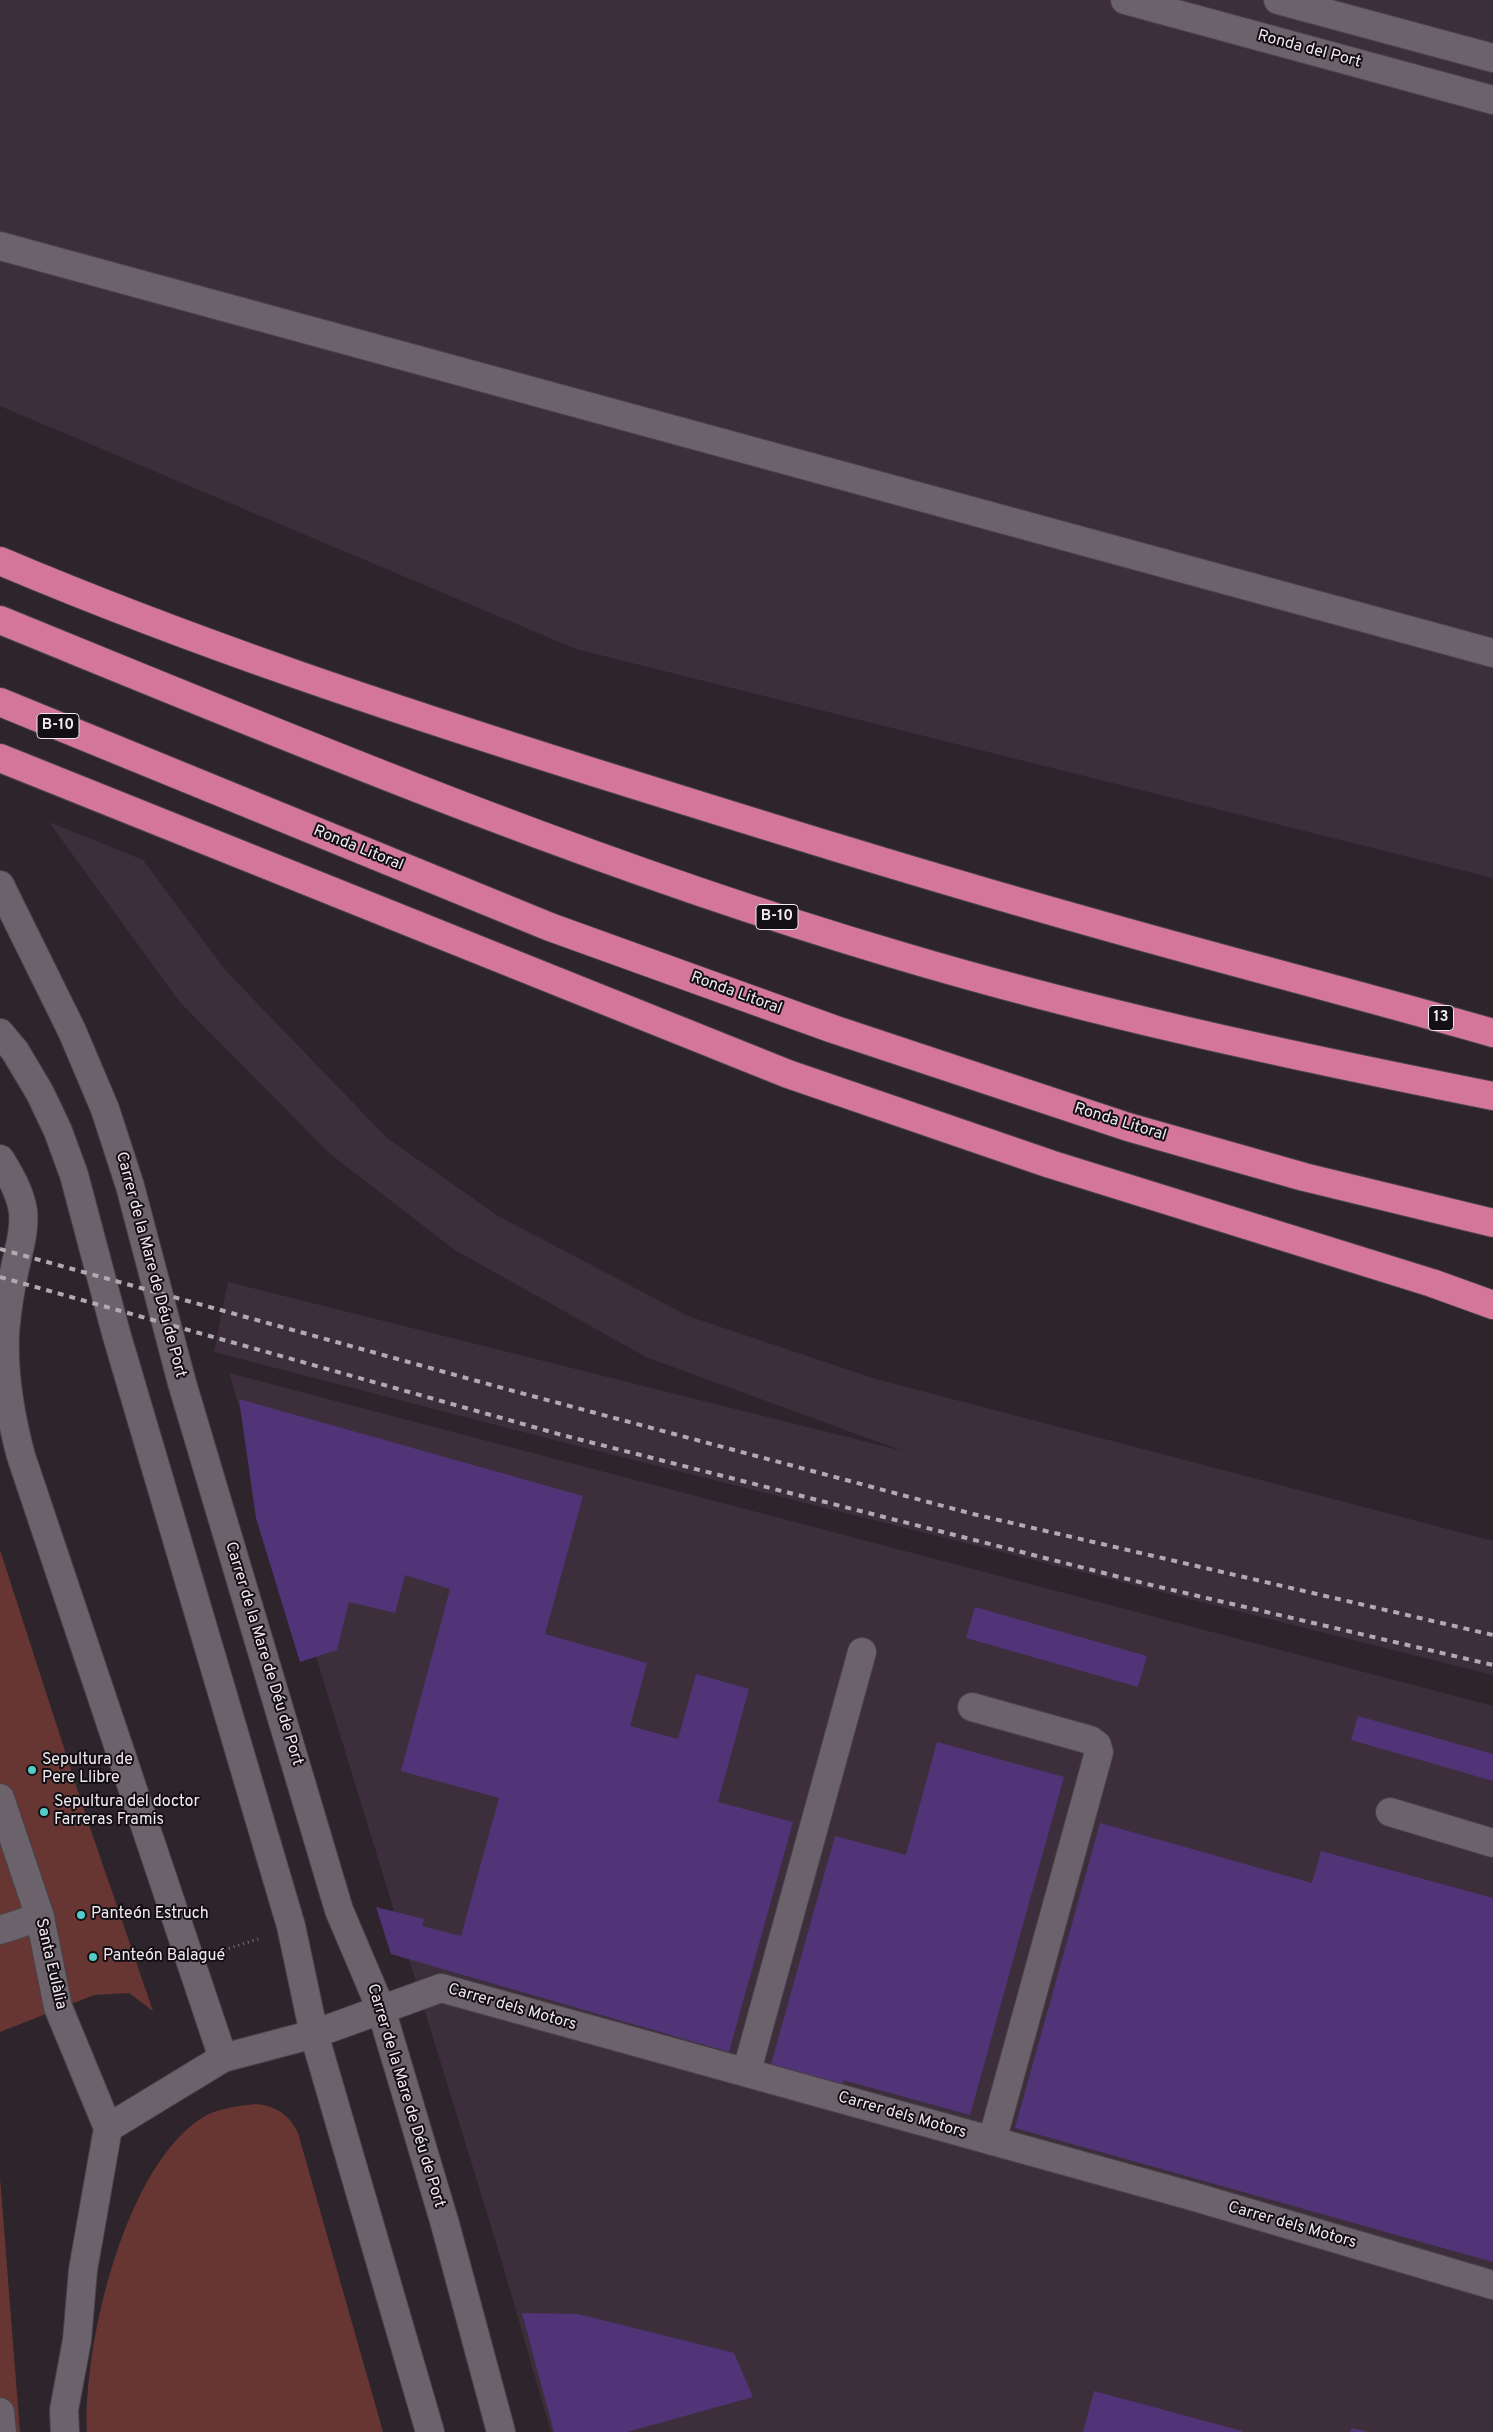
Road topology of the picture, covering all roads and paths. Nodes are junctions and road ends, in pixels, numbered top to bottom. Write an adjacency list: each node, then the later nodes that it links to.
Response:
1 (1125, 0): 4 (street, Ronda del Port)
2 (1278, 0): 3 (street)
3 (1493, 58)
4 (1493, 100)
5 (0, 246): 8 (street)
6 (0, 561): 12 (highway)
7 (0, 620): 16 (highway, B-10)
8 (1493, 653)
9 (0, 702): 18 (highway, Ronda Litoral / B-10)
10 (0, 758): 19 (highway)
11 (0, 885): 31 (street, Carrer de la Mare de Déu de Port)
12 (1388, 1003): 13 (highway); 15 (highway, 13)
13 (1493, 1023)
14 (0, 1033): 32 (street)
15 (1493, 1033)
16 (1493, 1096)
17 (0, 1159): 33 (street)
18 (1493, 1223)
19 (1432, 1283): 20 (highway); 21 (highway)
20 (1493, 1294)
21 (1493, 1304)
22 (862, 1652): 34 (street)
23 (972, 1707): 36 (street)
24 (0, 1798): 27 (street, Santa Eulàlia)
25 (1390, 1812): 26 (street)
26 (1493, 1843)
27 (40, 1917): 28 (street); 35 (street, Santa Eulàlia)
28 (0, 1930)
29 (260, 1938): 30 (path)
30 (223, 1950)
31 (381, 2010): 32 (street, Carrer dels Motors); 34 (street, Carrer dels Motors); 42 (street, Carrer de la Mare de Déu de Port)
32 (314, 2034): 33 (street, Carrer dels Motors); 41 (street)
33 (223, 2058): 35 (street, Carrer dels Motors)
34 (751, 2074): 36 (street, Carrer dels Motors)
35 (108, 2128): 40 (street)
36 (992, 2141): 37 (street, Carrer dels Motors)
37 (1493, 2285)
38 (0, 2412): 39 (street)
39 (2, 2432)
40 (65, 2432)
41 (430, 2432)
42 (500, 2432)

